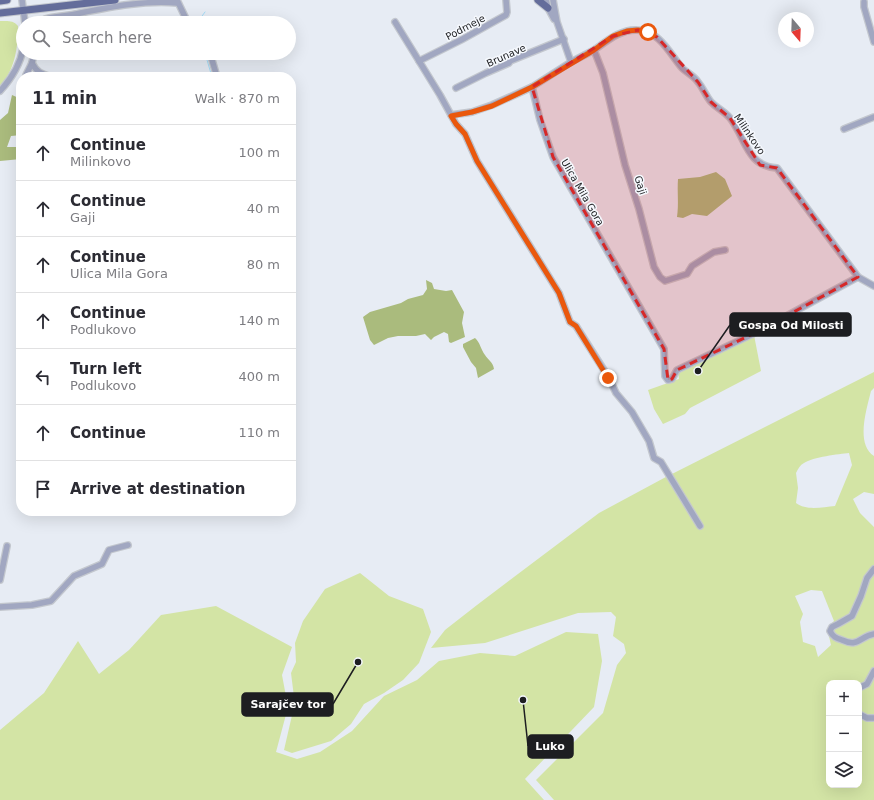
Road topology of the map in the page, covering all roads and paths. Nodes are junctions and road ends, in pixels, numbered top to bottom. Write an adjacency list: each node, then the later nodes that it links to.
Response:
1 (7, 0): 8 (main road)
2 (22, 0): 12 (street)
3 (115, 0): 12 (main road)
4 (506, 0): 25 (street, Podmeje)
5 (538, 0): 11 (main road)
6 (546, 0): 11 (street)
7 (553, 0): 18 (street)
8 (0, 1)
9 (177, 2): 15 (street); 16 (street)
10 (864, 2): 20 (street)
11 (548, 8): 18 (street)
12 (24, 11): 13 (main road); 14 (street)
13 (0, 13)
14 (24, 16)
15 (69, 16)
16 (184, 16)
17 (395, 22): 25 (street)
18 (557, 22): 19 (street)
19 (564, 39): 26 (street); 32 (street, Brunave)
20 (874, 42)
21 (594, 50): 26 (street); 37 (street, Gaji); 38 (street, Milinkovo)
22 (20, 60): 33 (street)
23 (33, 60): 27 (street)
24 (212, 60): 30 (street)
25 (419, 61): 34 (street)
26 (571, 62): 31 (street)
27 (32, 63): 28 (street); 29 (street)
28 (28, 72)
29 (38, 72)
30 (216, 72)
31 (532, 87): 34 (street); 38 (street, Ulica Mila Gora)
32 (456, 88)
33 (0, 91)
34 (451, 116): 40 (street)
35 (874, 117): 36 (street)
36 (844, 129)
37 (725, 250)
38 (858, 276): 39 (street, Milinkovo)
39 (874, 286)
40 (700, 526)
41 (128, 545): 45 (street)
42 (7, 546): 44 (street)
43 (874, 569): 46 (street)
44 (0, 580)
45 (0, 607)
46 (874, 634)
47 (874, 671): 48 (street)
48 (862, 686)
49 (862, 716): 50 (street)
50 (874, 718)

